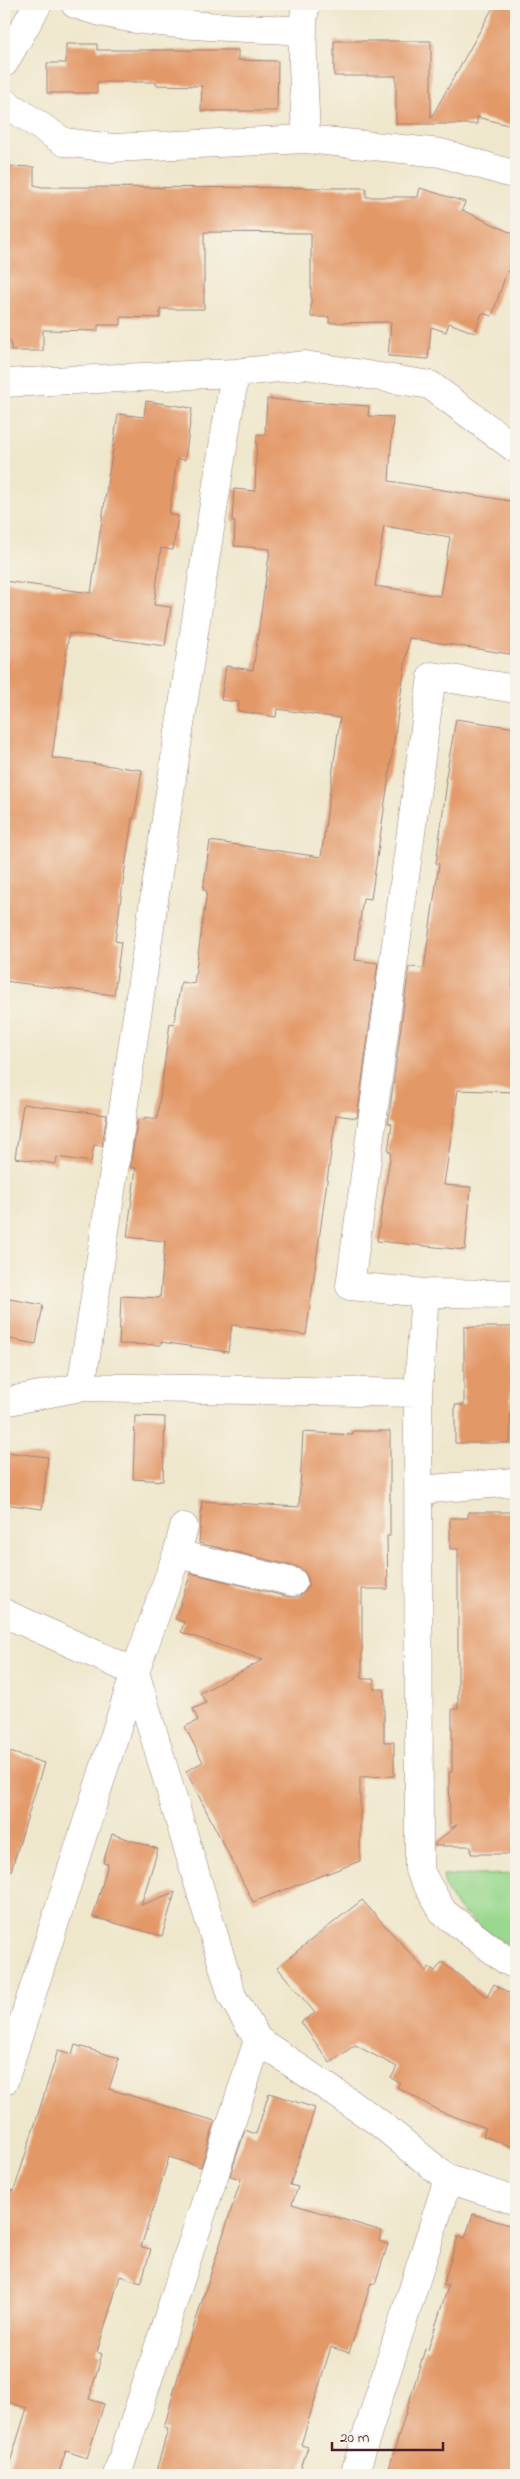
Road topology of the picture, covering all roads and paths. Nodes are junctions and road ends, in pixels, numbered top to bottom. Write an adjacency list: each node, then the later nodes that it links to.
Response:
1 (38, 4): 5 (street)
2 (75, 4): 4 (street)
3 (307, 4): 4 (street)
4 (303, 31): 7 (street)
5 (4, 63)
6 (4, 102): 7 (street)
7 (306, 138): 8 (street)
8 (516, 175)
9 (235, 374): 10 (street); 11 (street); 15 (street)
10 (4, 385)
11 (516, 449)
12 (516, 689): 13 (street)
13 (425, 1293): 14 (street); 16 (street)
14 (516, 1294)
15 (81, 1387): 16 (street); 17 (street)
16 (418, 1393): 19 (street)
17 (4, 1402)
18 (516, 1482): 19 (street)
19 (419, 1490): 25 (street)
20 (184, 1526): 21 (street)
21 (177, 1554): 22 (street); 24 (street)
22 (293, 1582)
23 (4, 1613): 24 (street)
24 (136, 1672): 26 (street); 27 (street)
25 (516, 1964)
26 (258, 2040): 28 (street); 30 (street)
27 (4, 2081)
28 (448, 2179): 29 (street); 31 (street)
29 (516, 2201)
30 (117, 2475)
31 (354, 2475)

